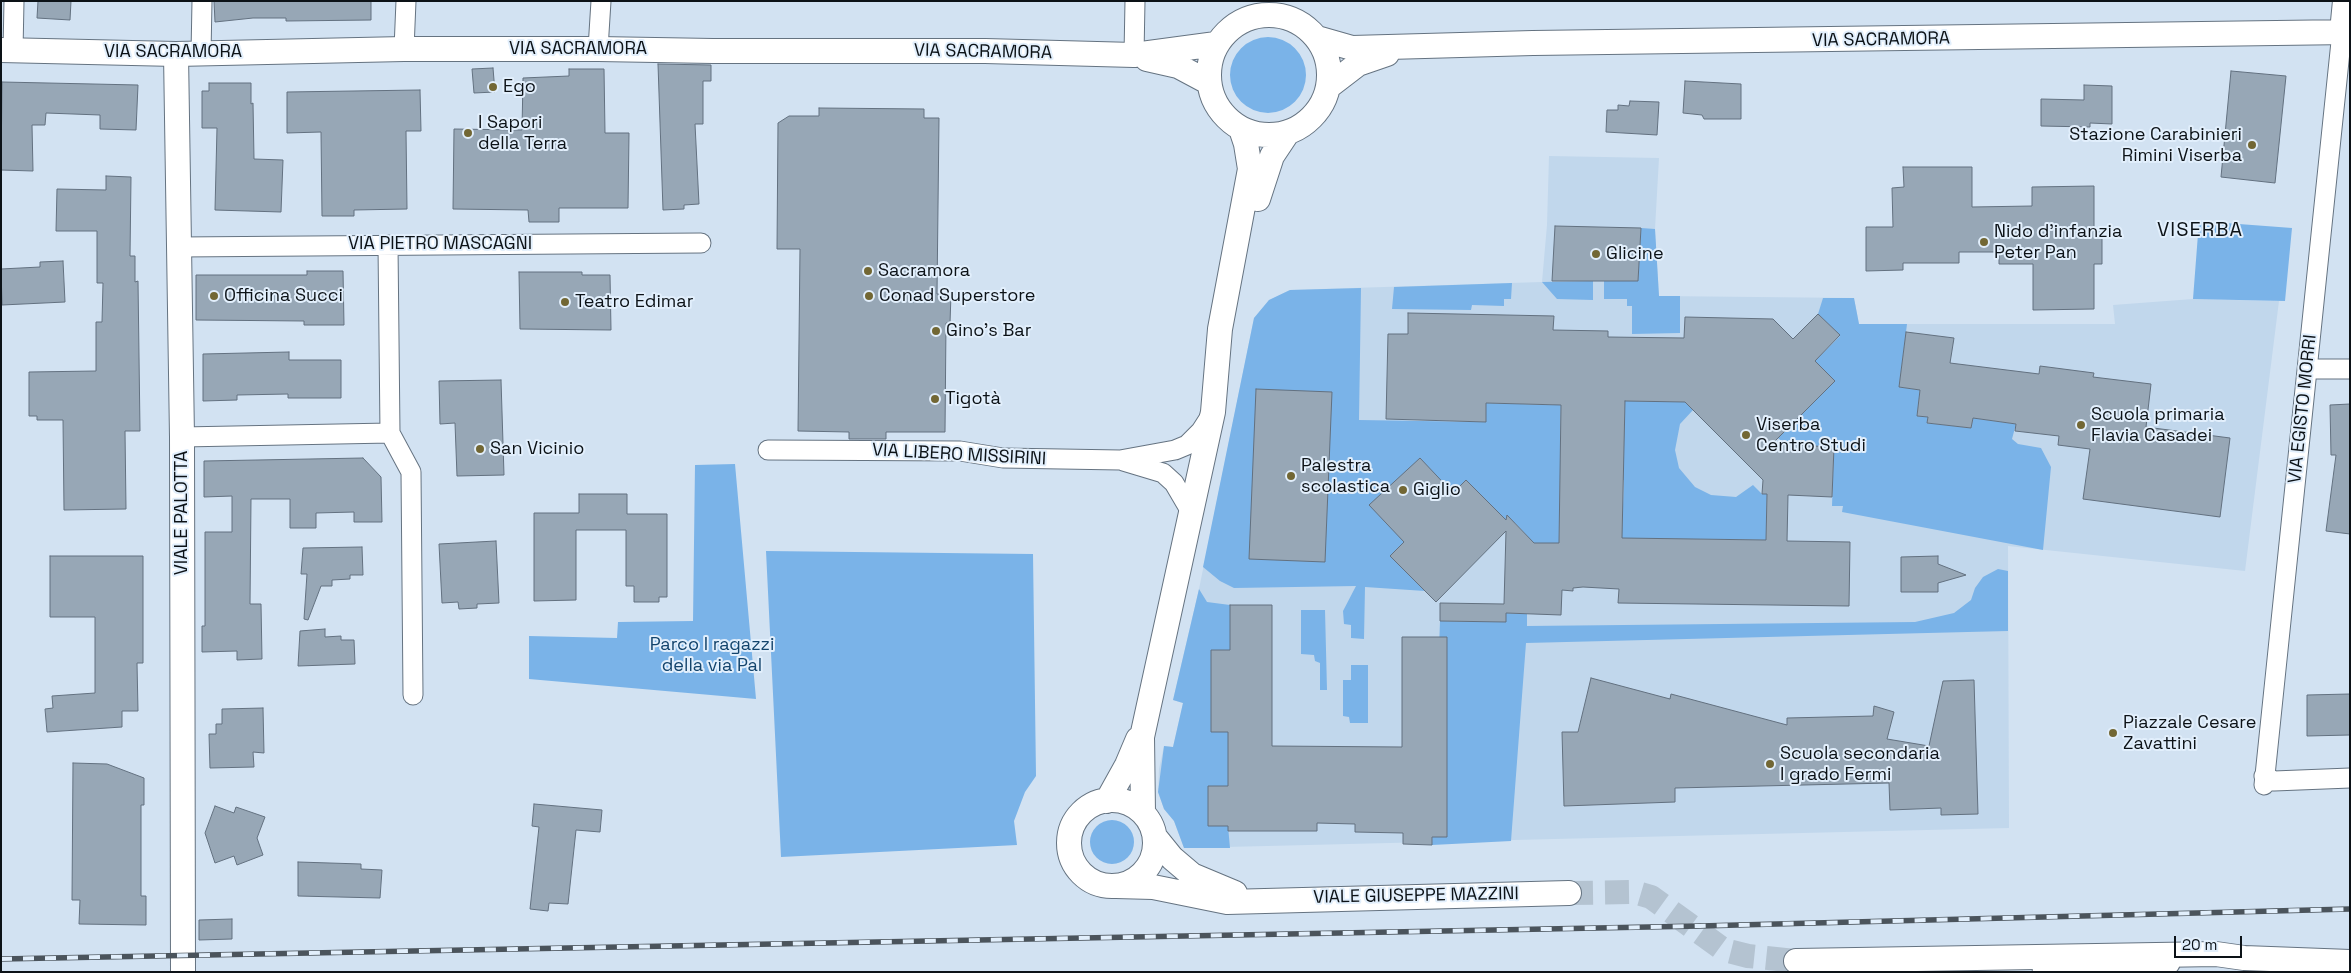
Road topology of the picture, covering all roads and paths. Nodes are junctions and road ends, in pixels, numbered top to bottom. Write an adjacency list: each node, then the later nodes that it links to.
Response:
1 (14, 1): 16 (street)
2 (24, 1): 16 (street)
3 (202, 1): 18 (street)
4 (406, 1): 14 (street)
5 (600, 1): 15 (street)
6 (1135, 1): 19 (street)
7 (2345, 1): 10 (street)
8 (1252, 10): 9 (street); 12 (street)
9 (1292, 11): 11 (street)
10 (2346, 32): 13 (street, VIA SACRAMORA); 28 (street, VIA EGISTO MORRI)
11 (1317, 38): 13 (street, VIA SACRAMORA); 21 (street)
12 (1216, 44): 19 (street, VIA SACRAMORA); 20 (street)
13 (1413, 47): 21 (street, VIA SACRAMORA)
14 (404, 49): 15 (street, VIA SACRAMORA); 18 (street, VIA SACRAMORA)
15 (598, 49): 19 (street, VIA SACRAMORA)
16 (12, 50): 17 (street, VIA SACRAMORA)
17 (176, 54): 18 (street, VIA SACRAMORA); 26 (street, VIALE PALOTTA)
18 (201, 54)
19 (1134, 55): 20 (street, VIA SACRAMORA)
20 (1208, 82): 22 (street)
21 (1328, 87): 23 (street)
22 (1241, 129): 23 (street); 27 (street, VIA LIBERO MISSIRINI)
23 (1288, 132): 27 (street, VIA LIBERO MISSIRINI)
24 (701, 243): 25 (street, VIA PIETRO MASCAGNI)
25 (388, 245): 26 (street, VIA PIETRO MASCAGNI); 31 (street)
26 (179, 247): 32 (street, VIALE PALOTTA)
27 (1218, 360): 30 (street, VIA LIBERO MISSIRINI)
28 (2308, 369): 29 (street); 38 (street, VIA EGISTO MORRI)
29 (2350, 369)
30 (1213, 412): 34 (street, VIA LIBERO MISSIRINI); 35 (street, VIA LIBERO MISSIRINI)
31 (390, 433): 32 (street); 36 (street)
32 (182, 437): 49 (street, VIALE PALOTTA)
33 (768, 450): 34 (street, VIA LIBERO MISSIRINI)
34 (1120, 460): 35 (street, VIA LIBERO MISSIRINI)
35 (1191, 512): 37 (street, VIA LIBERO MISSIRINI)
36 (413, 695)
37 (1146, 713): 39 (street, VIA LIBERO MISSIRINI); 40 (street, VIA LIBERO MISSIRINI)
38 (2350, 778)
39 (1106, 801): 40 (street); 42 (street)
40 (1143, 813): 41 (street)
41 (1155, 837): 42 (street); 44 (street, VIALE GIUSEPPE MAZZINI)
42 (1116, 886): 44 (street, VIALE GIUSEPPE MAZZINI)
43 (1569, 892): 44 (street, VIALE GIUSEPPE MAZZINI)
44 (1263, 900)
45 (2216, 954): 46 (street); 48 (street); 50 (street)
46 (1796, 961)
47 (2350, 962): 48 (street)
48 (2244, 965)
49 (183, 972)
50 (2042, 972)

